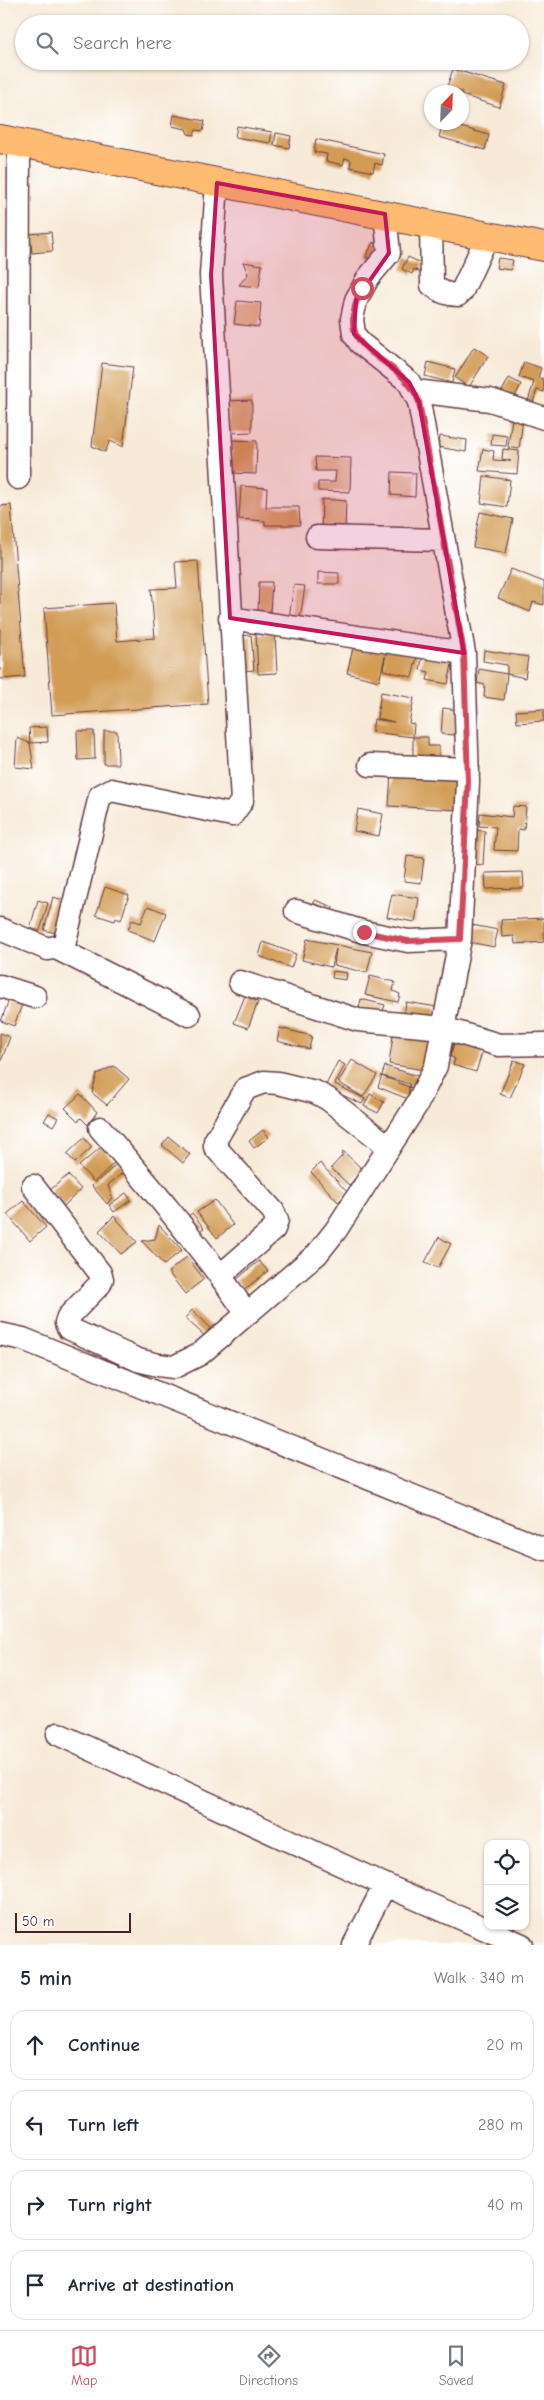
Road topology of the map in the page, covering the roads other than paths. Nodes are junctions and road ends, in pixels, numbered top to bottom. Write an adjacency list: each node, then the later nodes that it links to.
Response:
1 (9, 141): 2 (main road); 9 (street)
2 (217, 183): 3 (main road); 12 (street)
3 (385, 214): 4 (main road); 7 (street)
4 (432, 224): 5 (main road); 5 (street)
5 (488, 236): 6 (main road)
6 (544, 247)
7 (415, 391): 8 (street); 11 (street)
8 (544, 418)
9 (18, 478)
10 (317, 537): 11 (street)
11 (443, 540): 13 (street)
12 (230, 618): 13 (street); 19 (street)
13 (464, 653): 15 (street)
14 (370, 765): 15 (street)
15 (468, 768): 18 (street)
16 (296, 911): 18 (street)
17 (0, 929): 19 (street)
18 (460, 939): 24 (street)
19 (56, 948): 23 (street)
20 (240, 982): 24 (street)
21 (0, 986): 22 (street)
22 (35, 997)
23 (189, 1015)
24 (443, 1028): 25 (street); 27 (street)
25 (544, 1044)
26 (100, 1128): 29 (street)
27 (389, 1147): 29 (street); 30 (street)
28 (33, 1186): 30 (street)
29 (221, 1275): 30 (street)
30 (247, 1314)
31 (0, 1334): 32 (street)
32 (544, 1549)
33 (58, 1734): 34 (street)
34 (385, 1885): 35 (street); 36 (street)
35 (354, 1945)
36 (522, 1945)

